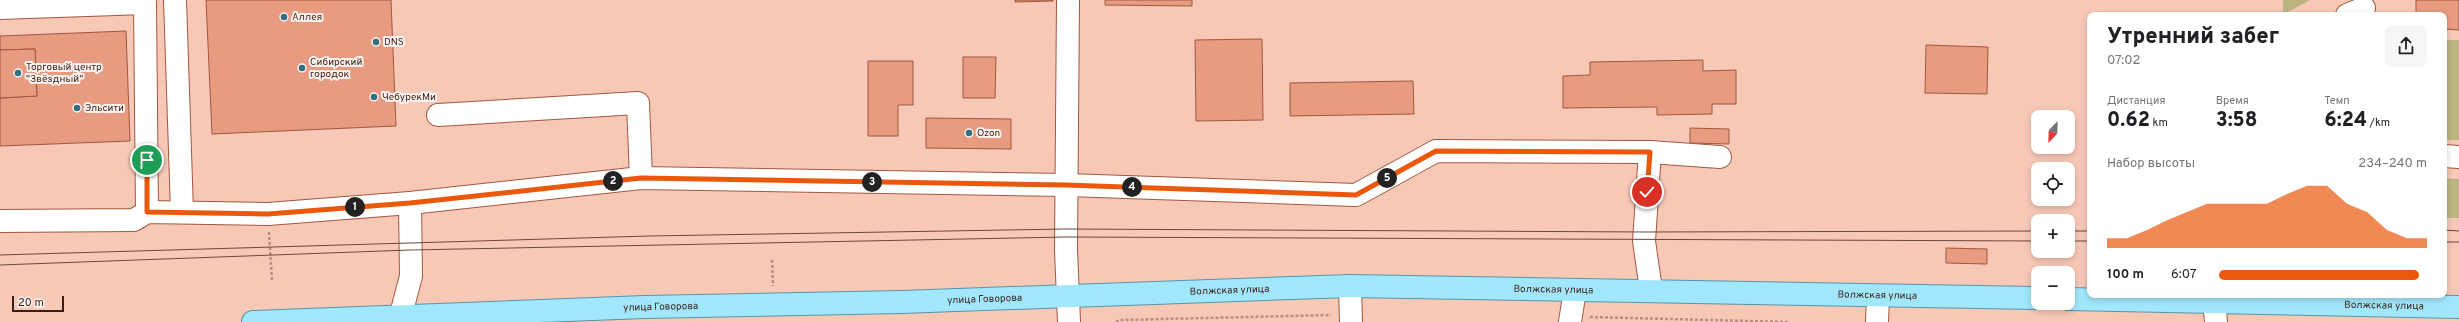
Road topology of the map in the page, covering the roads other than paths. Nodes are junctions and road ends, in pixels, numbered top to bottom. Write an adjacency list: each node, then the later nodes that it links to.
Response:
1 (175, 0): 13 (street)
2 (1068, 0): 10 (street)
3 (0, 8): 12 (street)
4 (438, 115): 9 (street)
5 (1650, 152): 7 (street); 10 (street); 17 (street)
6 (2447, 156): 8 (street)
7 (1720, 157)
8 (2459, 157)
9 (641, 178): 10 (street); 11 (street)
10 (1066, 185): 18 (street)
11 (410, 203): 13 (street); 27 (street)
12 (147, 212): 13 (street); 14 (street)
13 (182, 212)
14 (0, 221)
15 (1350, 286): 16 (main road, Волжская улица); 18 (main road, Волжская улица); 25 (street)
16 (1574, 290): 17 (main road, Волжская улица); 26 (street)
17 (1651, 290): 19 (main road, Волжская улица)
18 (1069, 296): 27 (main road, улица Говорова); 29 (street)
19 (1878, 296): 20 (main road, Волжская улица); 30 (street)
20 (2031, 298)
21 (2075, 299): 22 (main road, Волжская улица)
22 (2214, 300): 23 (main road, Волжская улица); 31 (street)
23 (2362, 300): 24 (main road, Волжская улица)
24 (2459, 307)
25 (1351, 318)
26 (1570, 319)
27 (400, 320): 28 (main road, улица Говорова)
28 (253, 322)
29 (1069, 322)
30 (1878, 322)
31 (2216, 322)

